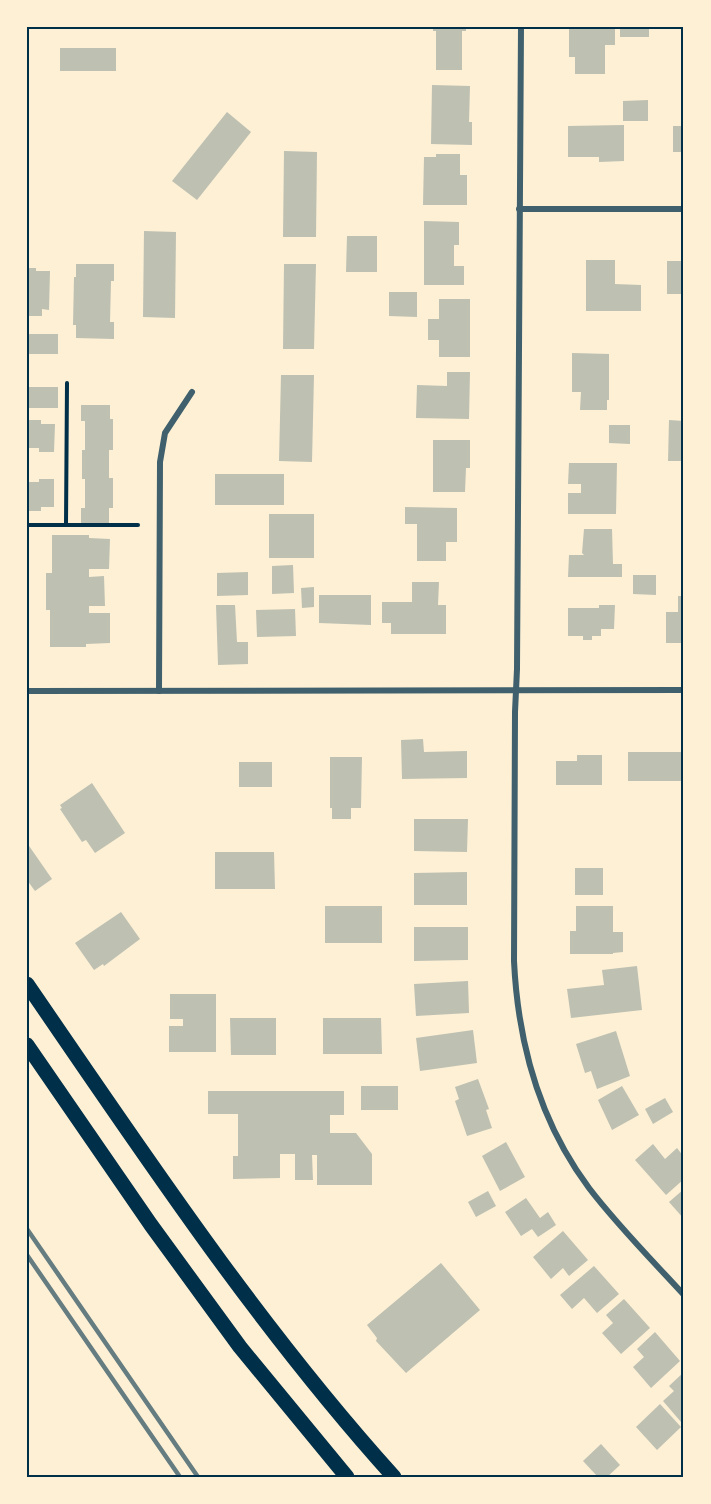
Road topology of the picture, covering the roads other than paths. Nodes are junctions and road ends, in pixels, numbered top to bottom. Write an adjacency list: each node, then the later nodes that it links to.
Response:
1 (521, 27): 2 (street)
2 (519, 209): 3 (street); 8 (street)
3 (684, 209)
4 (192, 392): 7 (street)
5 (684, 690): 8 (street)
6 (27, 691): 7 (street)
7 (159, 691): 8 (street)
8 (516, 691): 11 (street)
9 (27, 984): 13 (main road)
10 (27, 1045): 12 (main road)
11 (684, 1295)
12 (347, 1477)
13 (394, 1477)

